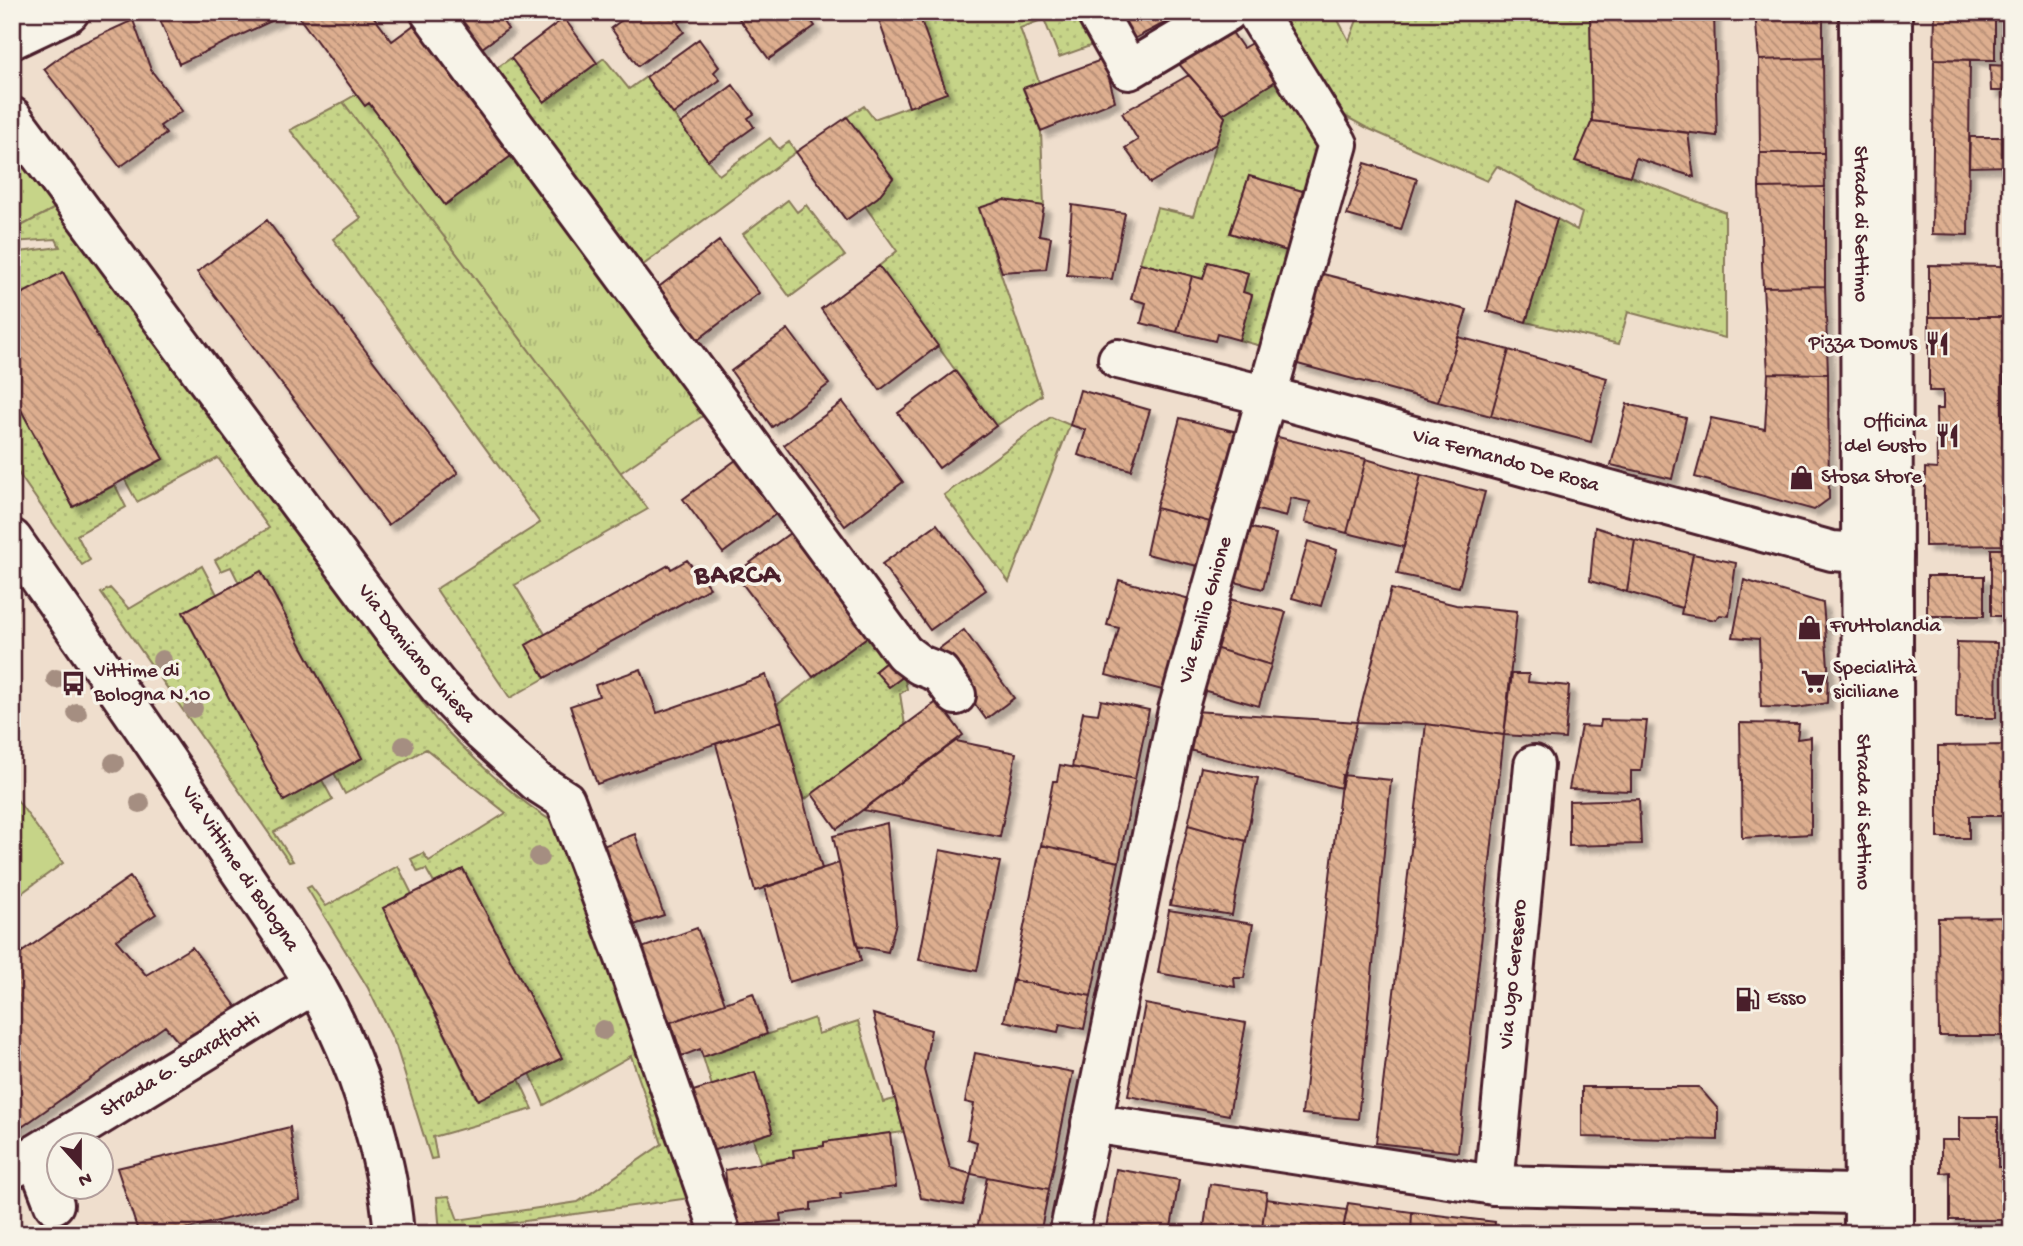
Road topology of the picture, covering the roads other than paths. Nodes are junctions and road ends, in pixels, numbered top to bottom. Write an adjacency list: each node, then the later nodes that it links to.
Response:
1 (69, 12): 8 (street)
2 (430, 12): 14 (street)
3 (1096, 12): 4 (street)
4 (1227, 12)
5 (1256, 12): 11 (street, Via Emilio Ghione)
6 (1859, 12): 13 (street, Strada di Settimo)
7 (1892, 12): 13 (street, Strada di Settimo)
8 (12, 39)
9 (12, 117): 23 (street, Via Damiano Chiesa)
10 (1118, 359): 11 (street, Via Fernando De Rosa)
11 (1264, 395): 13 (street, Via Fernando De Rosa); 17 (street, Via Emilio Ghione)
12 (12, 539): 16 (street, Via Vittime di Bologna)
13 (1877, 555): 20 (street, Strada di Settimo)
14 (956, 695)
15 (1534, 765): 19 (street, Via Ugo Ceresero)
16 (314, 984): 18 (street, Strada G. Scarafiotti); 22 (street, Via Vittime di Bologna)
17 (1091, 1123): 19 (street); 24 (street, Via Emilio Ghione)
18 (24, 1162): 21 (street)
19 (1494, 1185): 20 (street)
20 (1879, 1195): 25 (street, Strada di Settimo); 26 (street, Strada di Settimo)
21 (54, 1204)
22 (394, 1234)
23 (721, 1234)
24 (1069, 1234)
25 (1864, 1234)
26 (1894, 1234)

